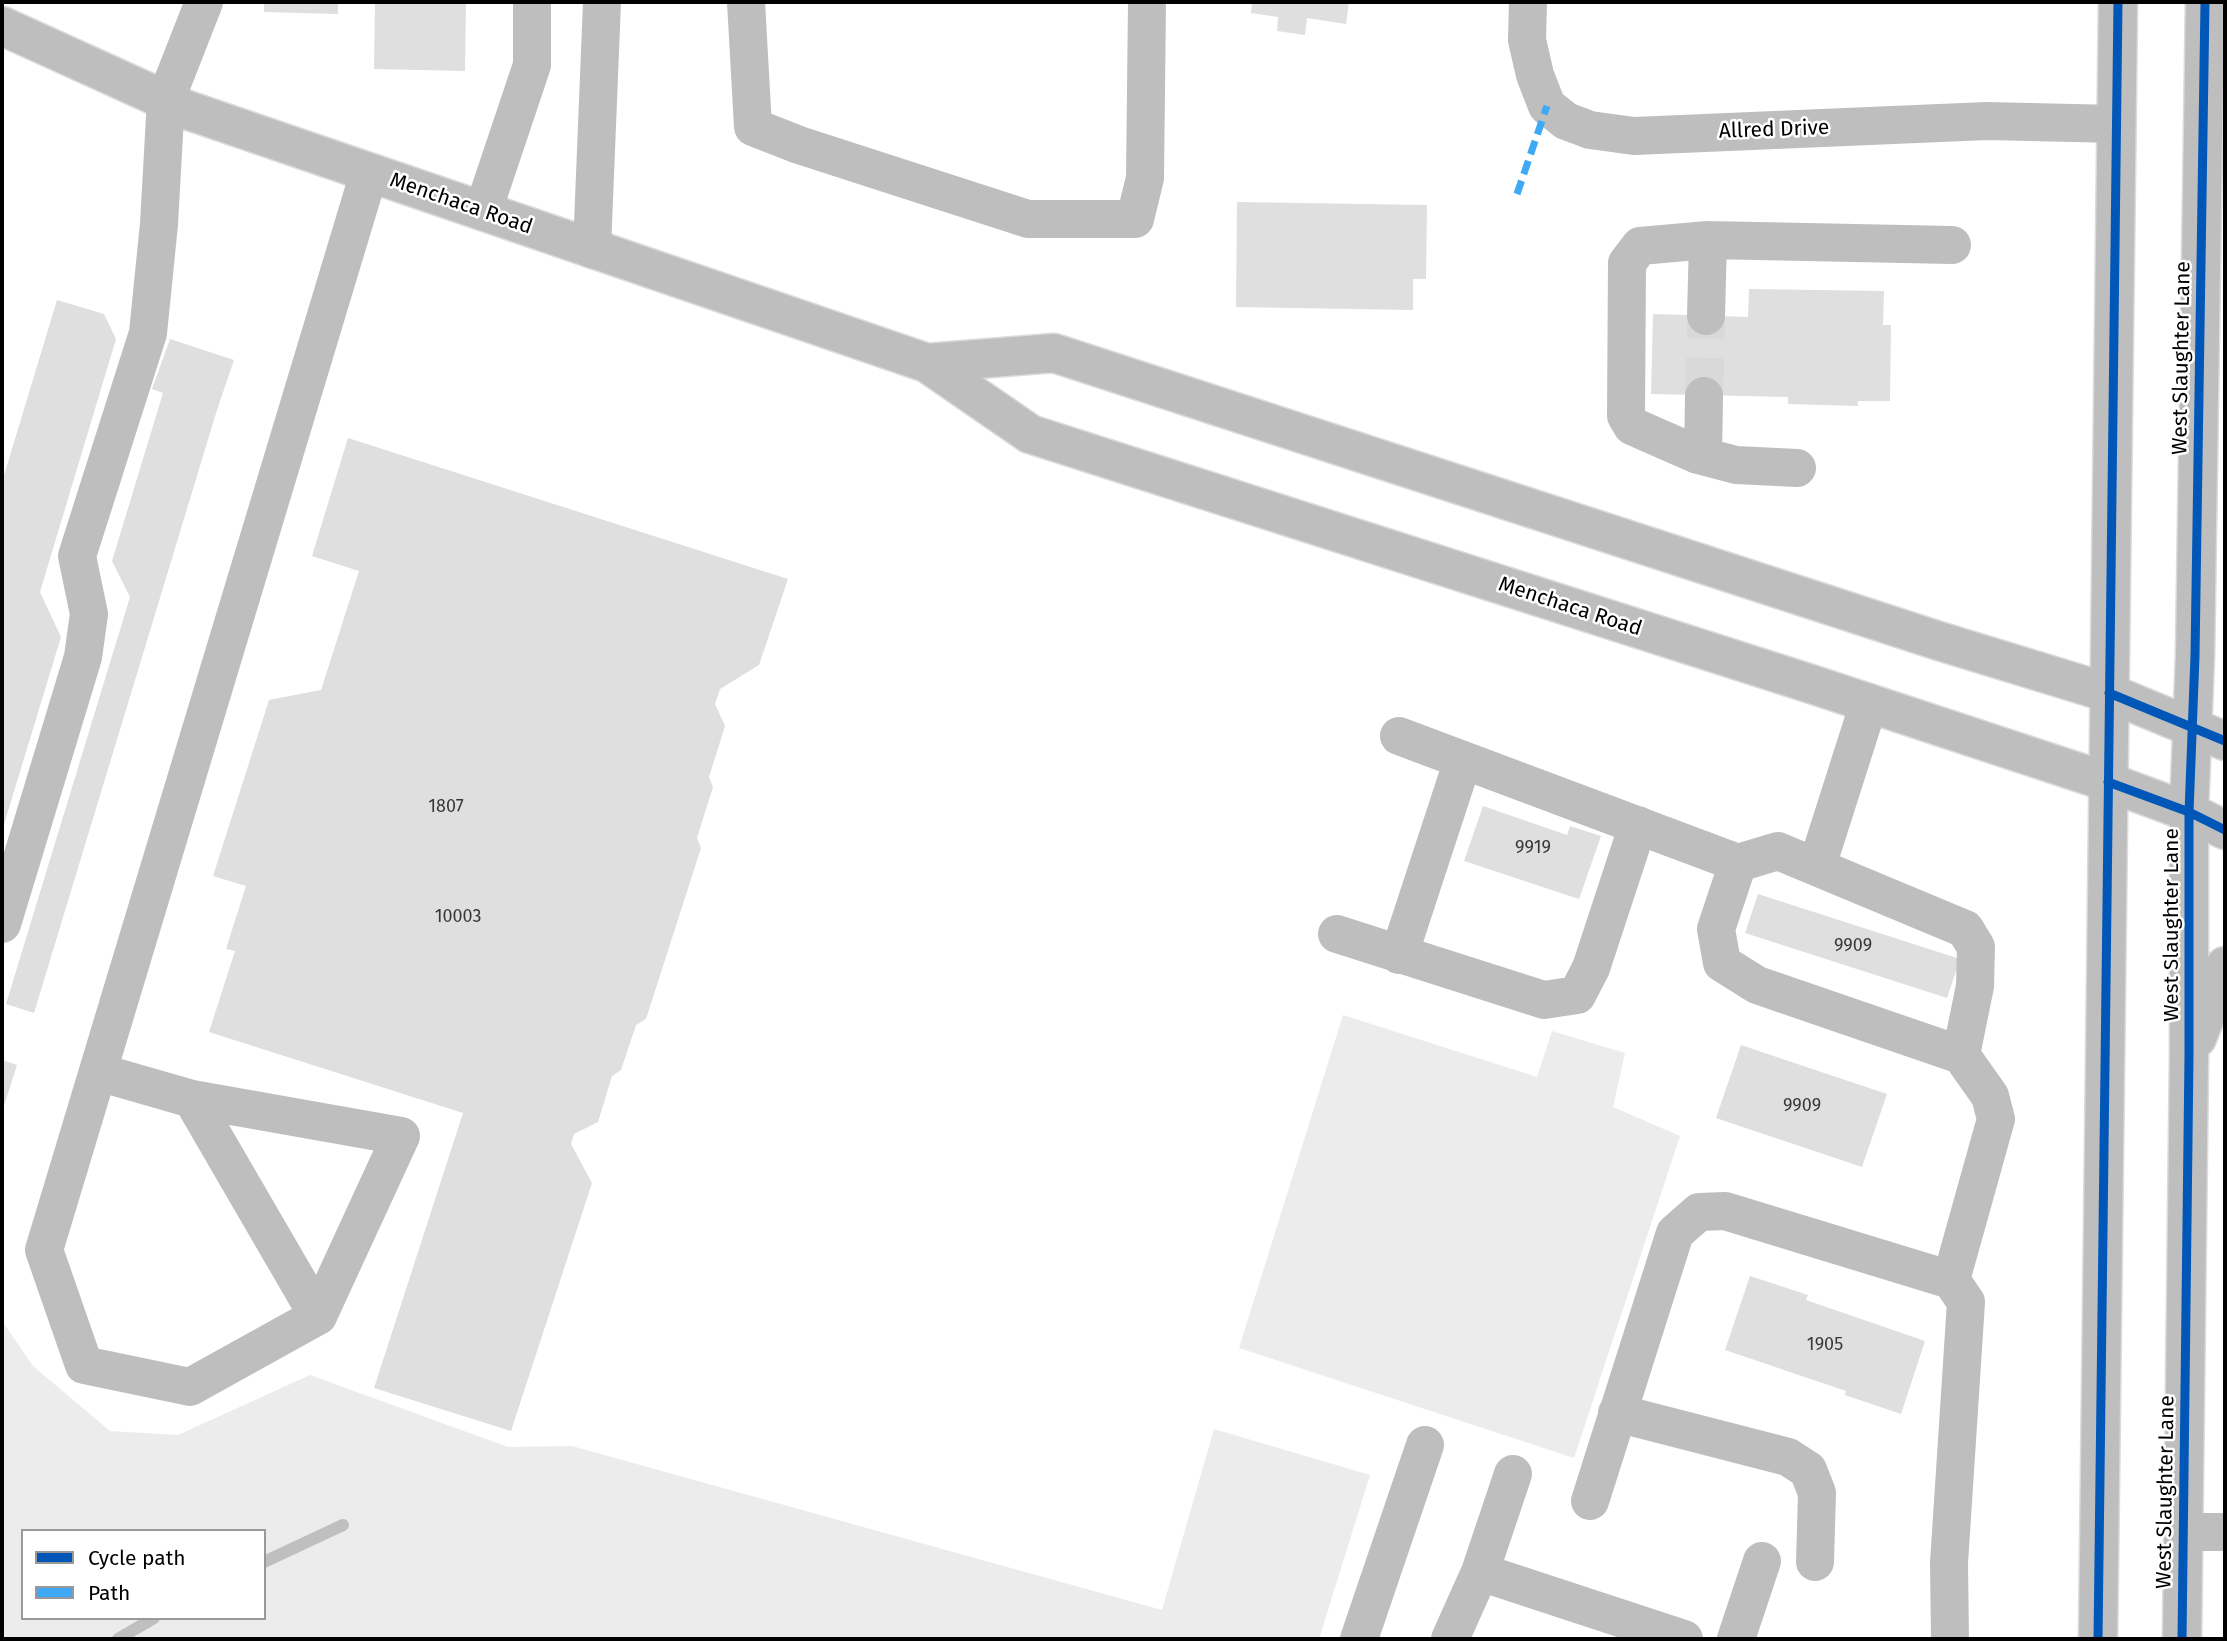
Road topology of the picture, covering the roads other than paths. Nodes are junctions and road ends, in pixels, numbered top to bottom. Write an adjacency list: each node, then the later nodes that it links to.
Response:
1 (204, 2): 10 (main road)
2 (532, 2): 13 (main road)
3 (603, 2): 16 (main road)
4 (746, 2): 5 (main road)
5 (1147, 2)
6 (1528, 2): 11 (main road, Allred Drive)
7 (2118, 2): 11 (main road)
8 (2205, 2): 24 (main road, West Slaughter Lane)
9 (2, 26): 10 (main road, Menchaca Road)
10 (166, 99): 12 (main road, Menchaca Road); 33 (main road)
11 (2116, 124): 22 (main road)
12 (369, 173): 13 (main road, Menchaca Road); 39 (main road)
13 (483, 211): 16 (main road, Menchaca Road)
14 (1708, 240): 15 (main road); 17 (main road); 20 (main road)
15 (1952, 245)
16 (592, 249): 18 (main road, Menchaca Road)
17 (1706, 316)
18 (927, 363): 22 (main road, Menchaca Road); 23 (main road, Menchaca Road)
19 (1704, 396): 20 (main road)
20 (1703, 456): 21 (main road)
21 (1797, 468)
22 (2109, 693): 24 (main road, Menchaca Road); 27 (main road)
23 (1869, 703): 27 (main road, Menchaca Road); 32 (main road)
24 (2209, 734): 28 (main road, West Slaughter Lane)
25 (1399, 736): 26 (main road)
26 (1463, 760): 29 (main road); 35 (main road)
27 (2108, 782): 28 (main road, Menchaca Road); 57 (main road)
28 (2189, 812): 30 (main road, Menchaca Road); 38 (main road, West Slaughter Lane)
29 (1637, 824): 31 (main road); 35 (main road)
30 (2225, 831)
31 (1738, 863): 32 (main road); 37 (main road)
32 (1816, 866): 37 (main road)
33 (2, 924)
34 (1336, 934): 35 (main road)
35 (1399, 954)
36 (2225, 965): 38 (main road)
37 (1961, 1055): 41 (main road)
38 (2189, 1056): 47 (main road, West Slaughter Lane)
39 (98, 1072): 40 (main road); 42 (main road)
40 (192, 1099): 42 (main road); 42 (main road)
41 (1951, 1280): 43 (main road); 56 (main road)
42 (318, 1316)
43 (1617, 1413): 46 (main road); 50 (main road)
44 (1425, 1445): 52 (main road)
45 (1513, 1474): 51 (main road)
46 (1590, 1501)
47 (2183, 1532): 48 (main road); 58 (main road, West Slaughter Lane)
48 (2225, 1532)
49 (1762, 1561): 55 (main road)
50 (1815, 1562)
51 (1480, 1572): 53 (main road); 54 (main road)
52 (1359, 1639)
53 (1450, 1639)
54 (1684, 1639)
55 (1736, 1639)
56 (1950, 1639)
57 (2098, 1639)
58 (2182, 1639)

